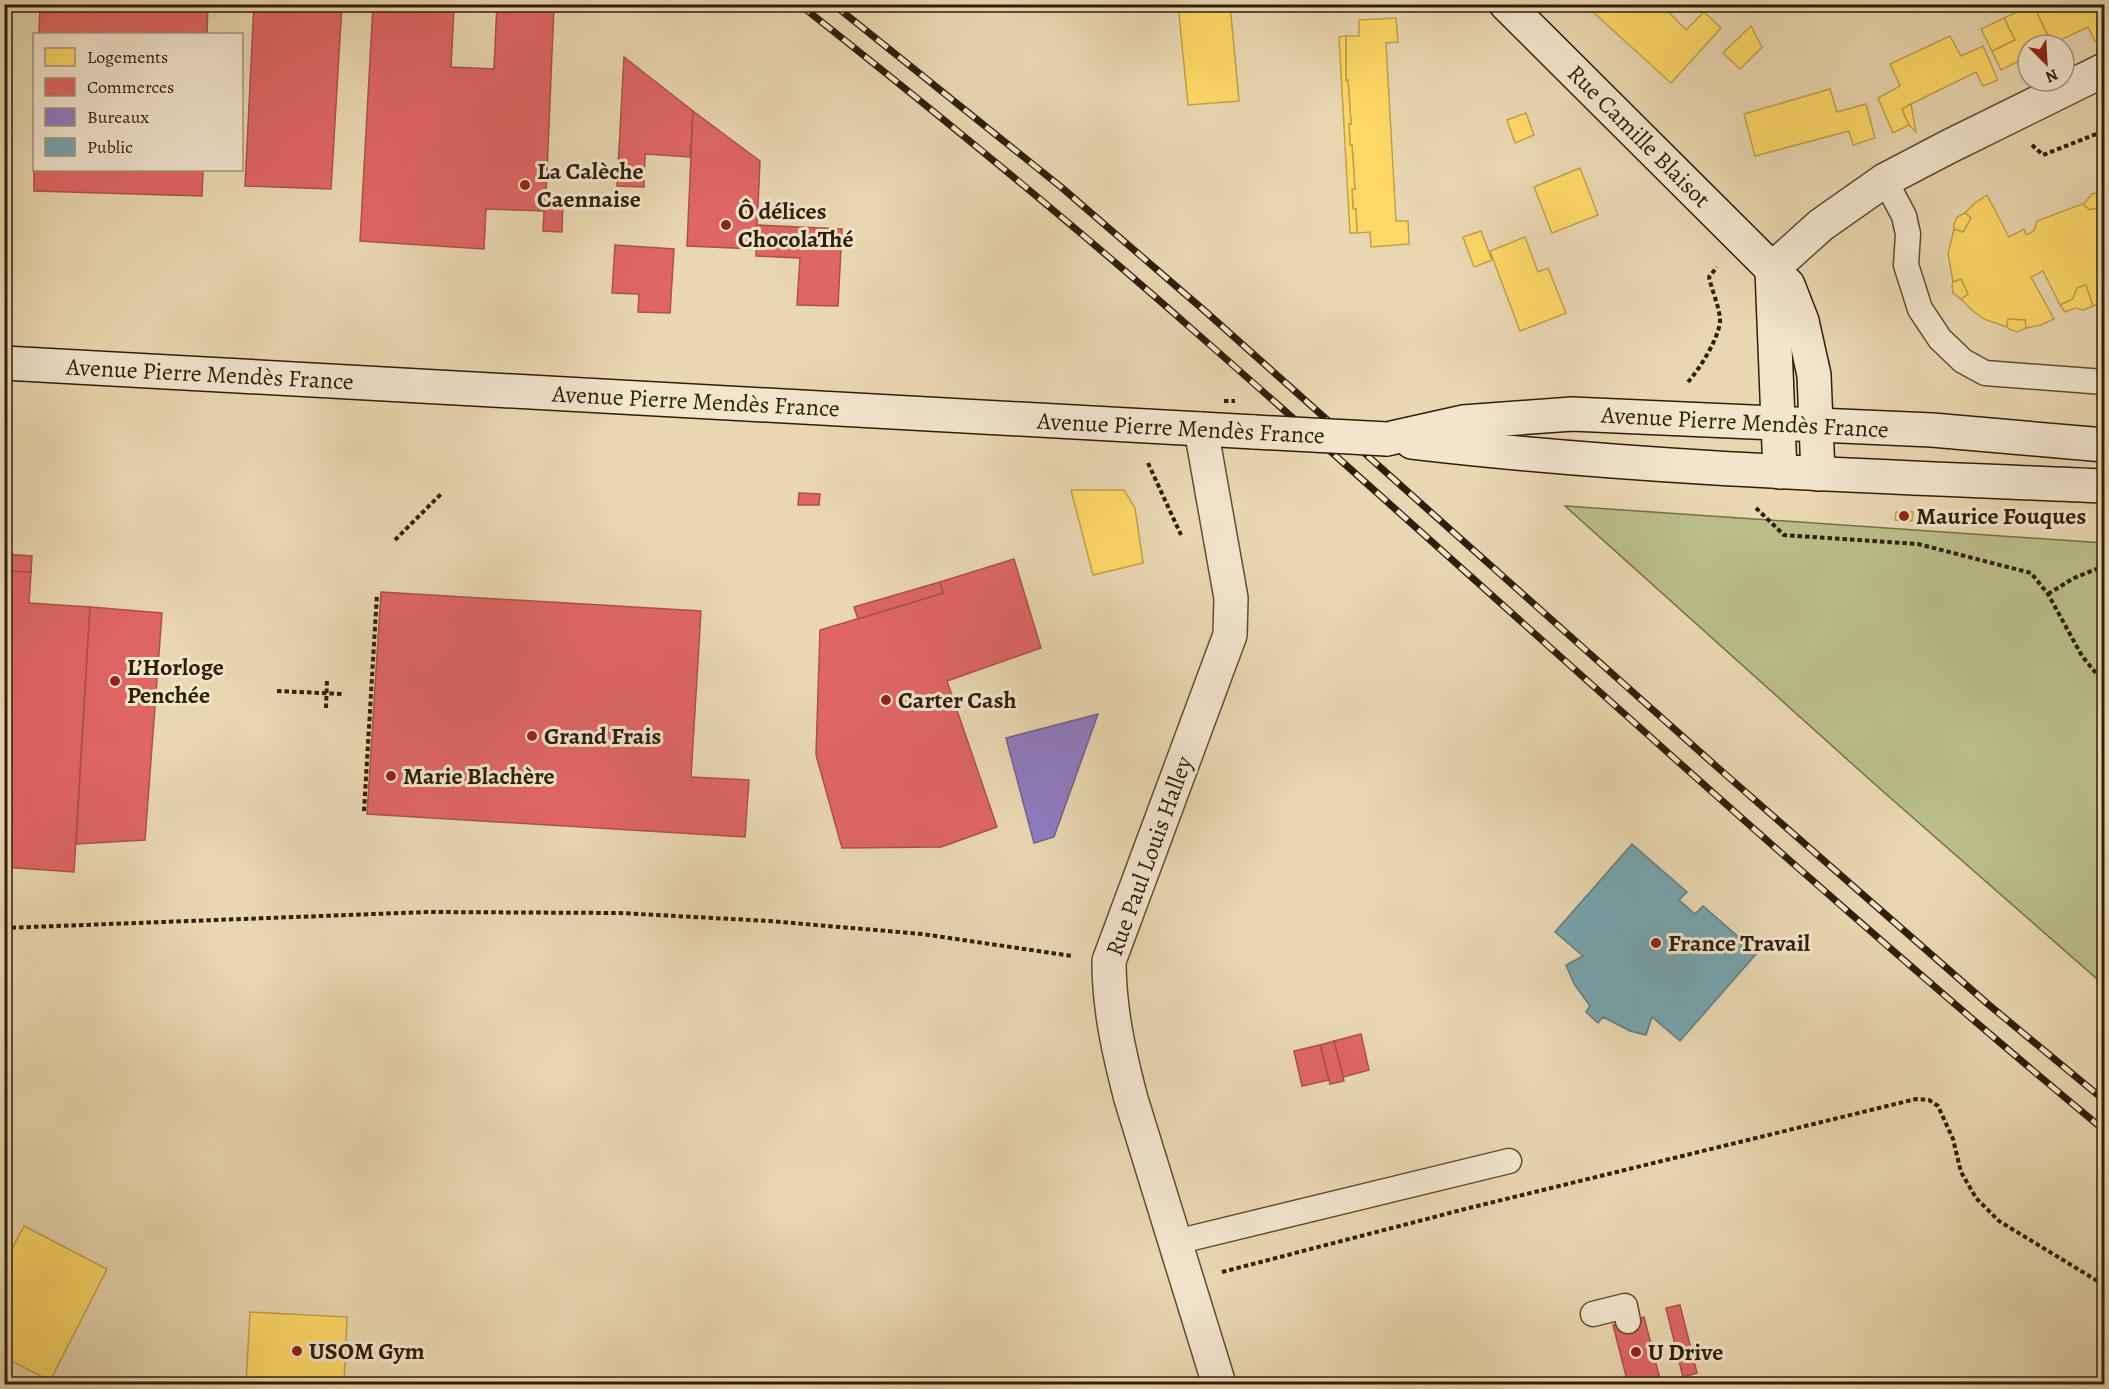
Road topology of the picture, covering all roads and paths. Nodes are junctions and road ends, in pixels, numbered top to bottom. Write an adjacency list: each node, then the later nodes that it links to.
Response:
1 (1506, 4): 5 (main road, Rue Camille Blaisot)
2 (2104, 70): 3 (main road)
3 (1885, 180): 5 (main road); 7 (lane)
4 (1723, 262): 8 (path)
5 (1772, 268): 9 (main road); 10 (main road, Rue Camille Blaisot)
6 (4, 363): 11 (main road, Avenue Pierre Mendès France)
7 (2104, 382)
8 (1683, 387)
9 (1779, 424): 10 (main road, Avenue Pierre Mendès France); 12 (main road, Avenue Pierre Mendès France); 15 (main road)
10 (1816, 425): 13 (main road, Avenue Pierre Mendès France); 16 (main road, Rue Camille Blaisot)
11 (1201, 429): 12 (main road, Avenue Pierre Mendès France, bridge); 35 (main road, Rue Paul Louis Halley)
12 (1387, 439): 15 (main road, Avenue Pierre Mendès France)
13 (2104, 445)
14 (1149, 463): 20 (path)
15 (1780, 472): 16 (main road, Avenue Pierre Mendès France)
16 (1818, 474): 17 (main road, Avenue Pierre Mendès France)
17 (2104, 486)
18 (442, 493): 21 (path)
19 (1753, 506): 24 (path)
20 (1183, 539)
21 (395, 540)
22 (2104, 567): 24 (path)
23 (377, 594): 31 (path)
24 (2048, 594): 26 (path)
25 (327, 679): 28 (path)
26 (2104, 683)
27 (277, 691): 28 (path)
28 (327, 693): 29 (path); 30 (path)
29 (344, 694)
30 (326, 708)
31 (364, 811)
32 (4, 928): 33 (path)
33 (1079, 957)
34 (1509, 1161): 35 (lane)
35 (1176, 1242): 36 (main road, Rue Paul Louis Halley)
36 (1188, 1280): 37 (path); 40 (main road, Rue Paul Louis Halley)
37 (2104, 1285)
38 (1593, 1314): 39 (lane)
39 (1628, 1322)
40 (1219, 1384)

